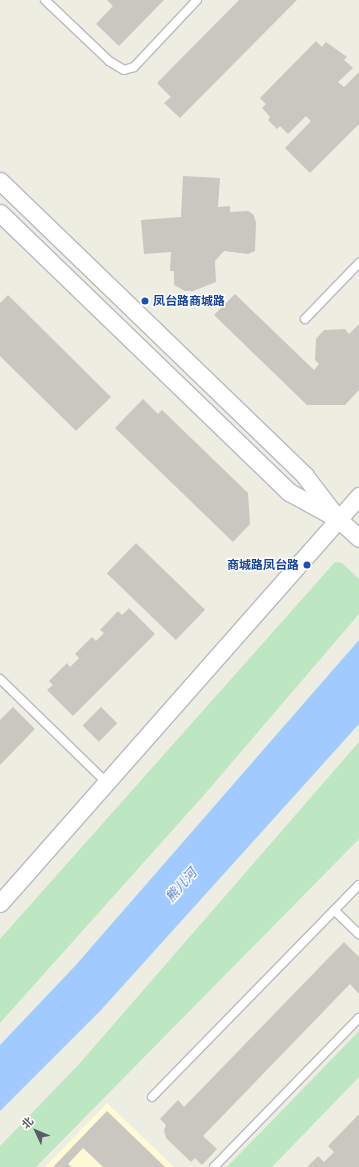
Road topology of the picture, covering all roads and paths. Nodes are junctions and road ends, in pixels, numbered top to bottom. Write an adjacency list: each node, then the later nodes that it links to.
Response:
1 (45, 0): 2 (lane)
2 (197, 0)
3 (0, 181): 8 (street)
4 (0, 213): 8 (street)
5 (359, 263): 6 (lane)
6 (305, 319)
7 (359, 496): 8 (street)
8 (338, 519): 9 (street); 11 (street)
9 (359, 538)
10 (0, 679): 11 (lane)
11 (106, 782): 13 (street)
12 (359, 884): 14 (lane)
13 (0, 903)
14 (334, 910): 15 (lane); 17 (lane)
15 (359, 934)
16 (359, 1018): 18 (lane)
17 (152, 1098)
18 (214, 1167)

